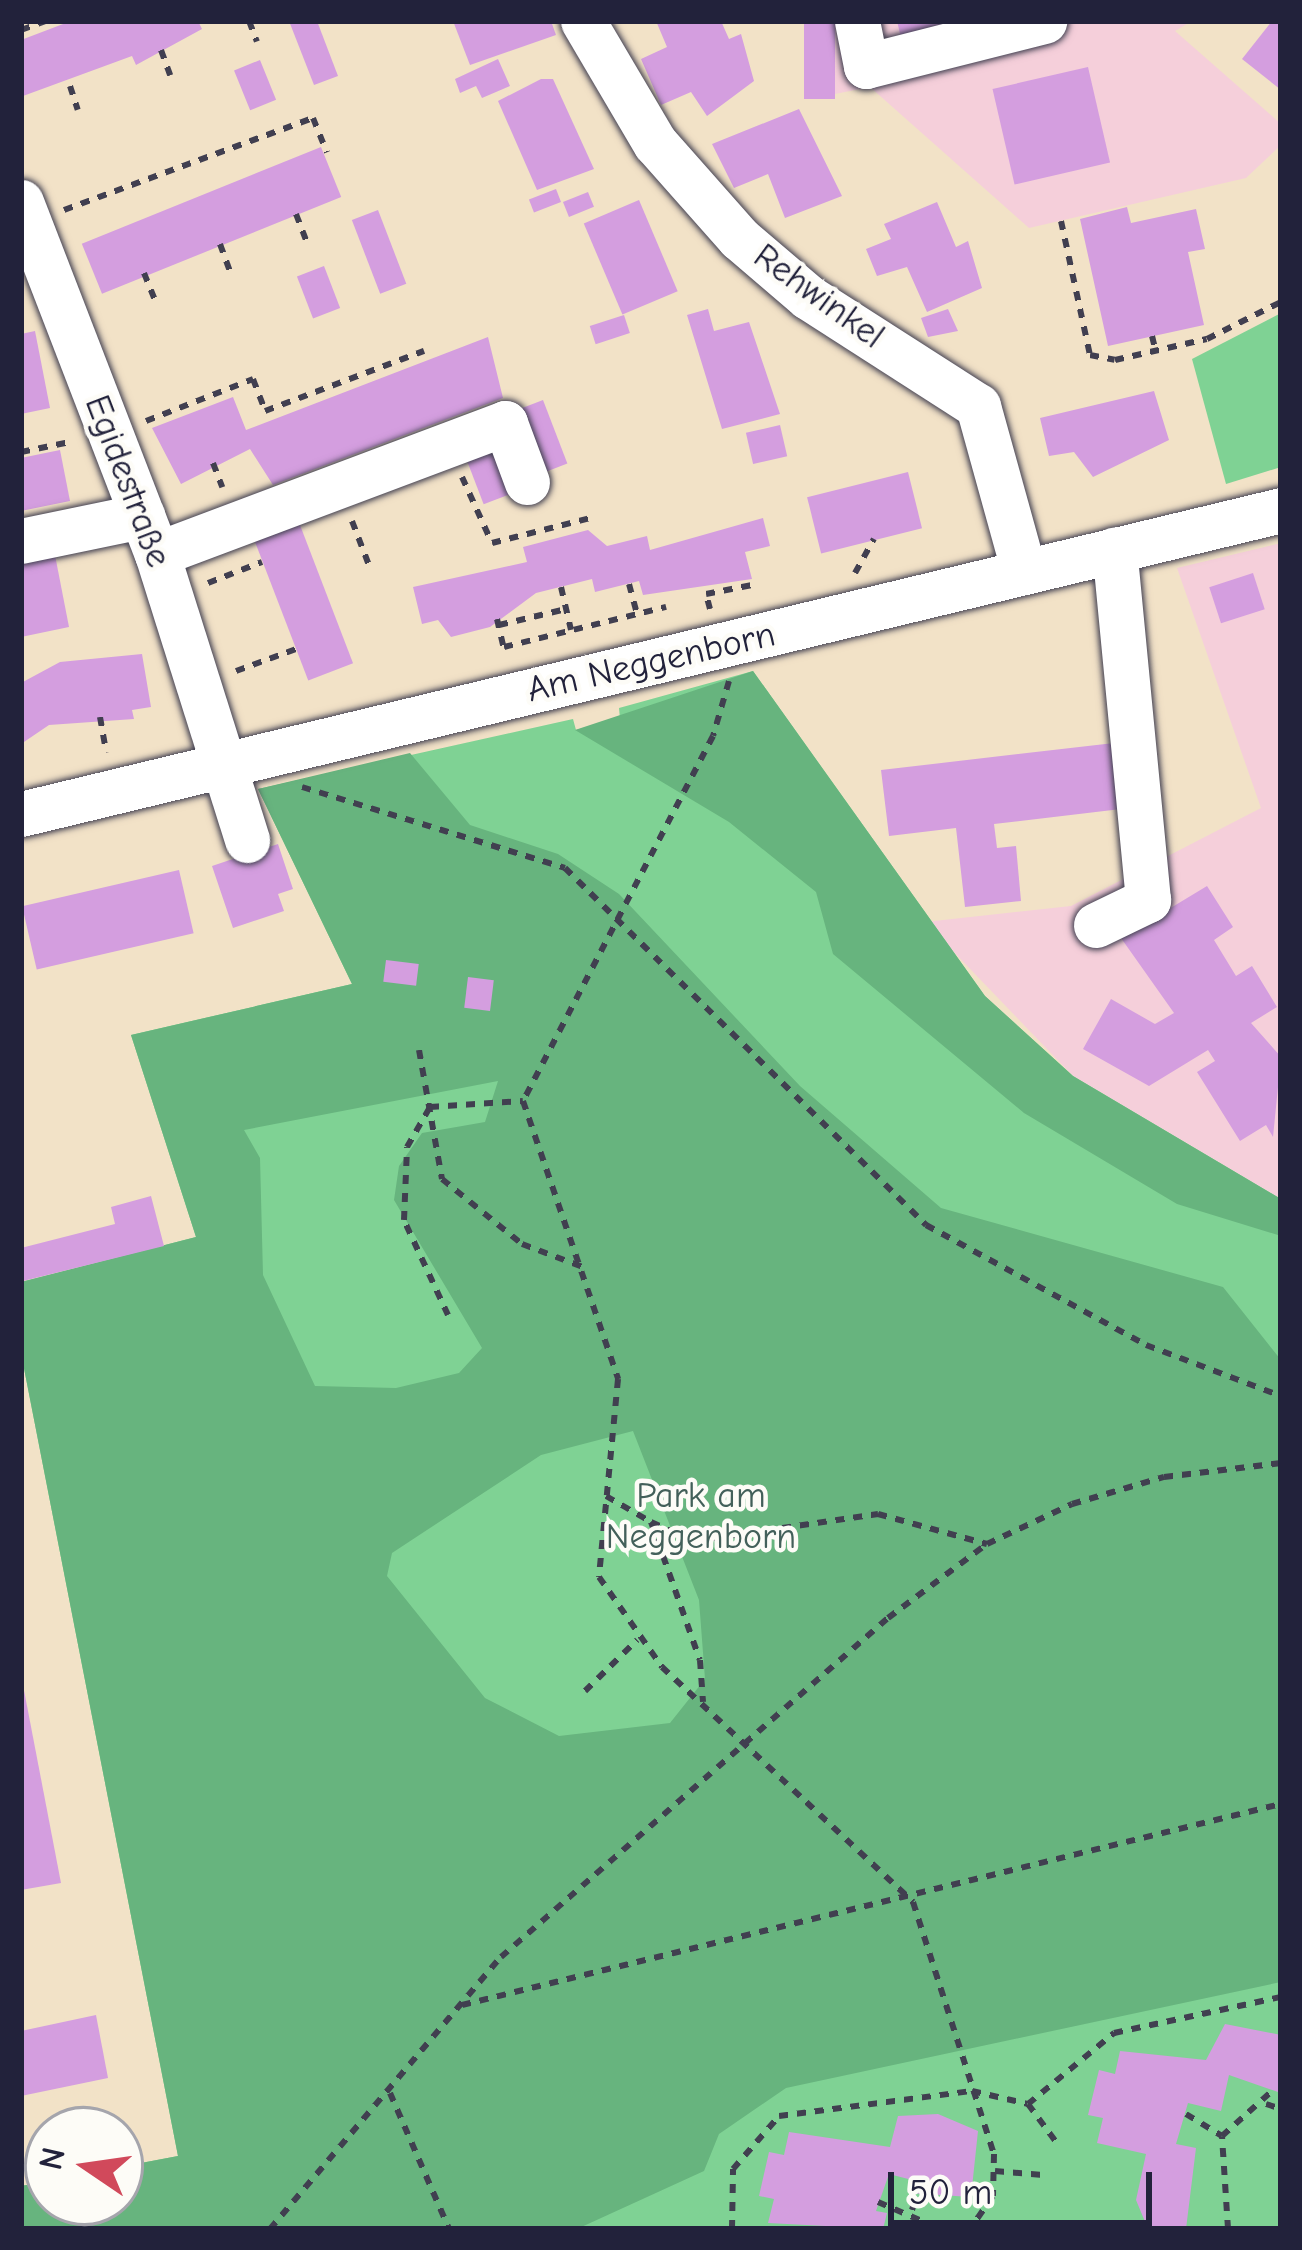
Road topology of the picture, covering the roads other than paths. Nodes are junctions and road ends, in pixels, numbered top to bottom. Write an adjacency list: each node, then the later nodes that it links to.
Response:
1 (583, 21): 11 (street, Rehwinkel)
2 (857, 21): 3 (street)
3 (1044, 21)
4 (25, 212): 5 (street, Egidestraße)
5 (40, 308): 10 (street, Egidestraße)
6 (527, 482): 10 (street)
7 (1281, 511): 9 (street, Am Neggenborn)
8 (21, 541): 10 (street)
9 (1114, 550): 11 (street, Am Neggenborn); 15 (street)
10 (157, 556): 12 (street, Egidestraße)
11 (1024, 572): 12 (street, Am Neggenborn)
12 (225, 765): 13 (street, Am Neggenborn); 14 (street, Egidestraße)
13 (21, 814)
14 (247, 840)
15 (1096, 925)

